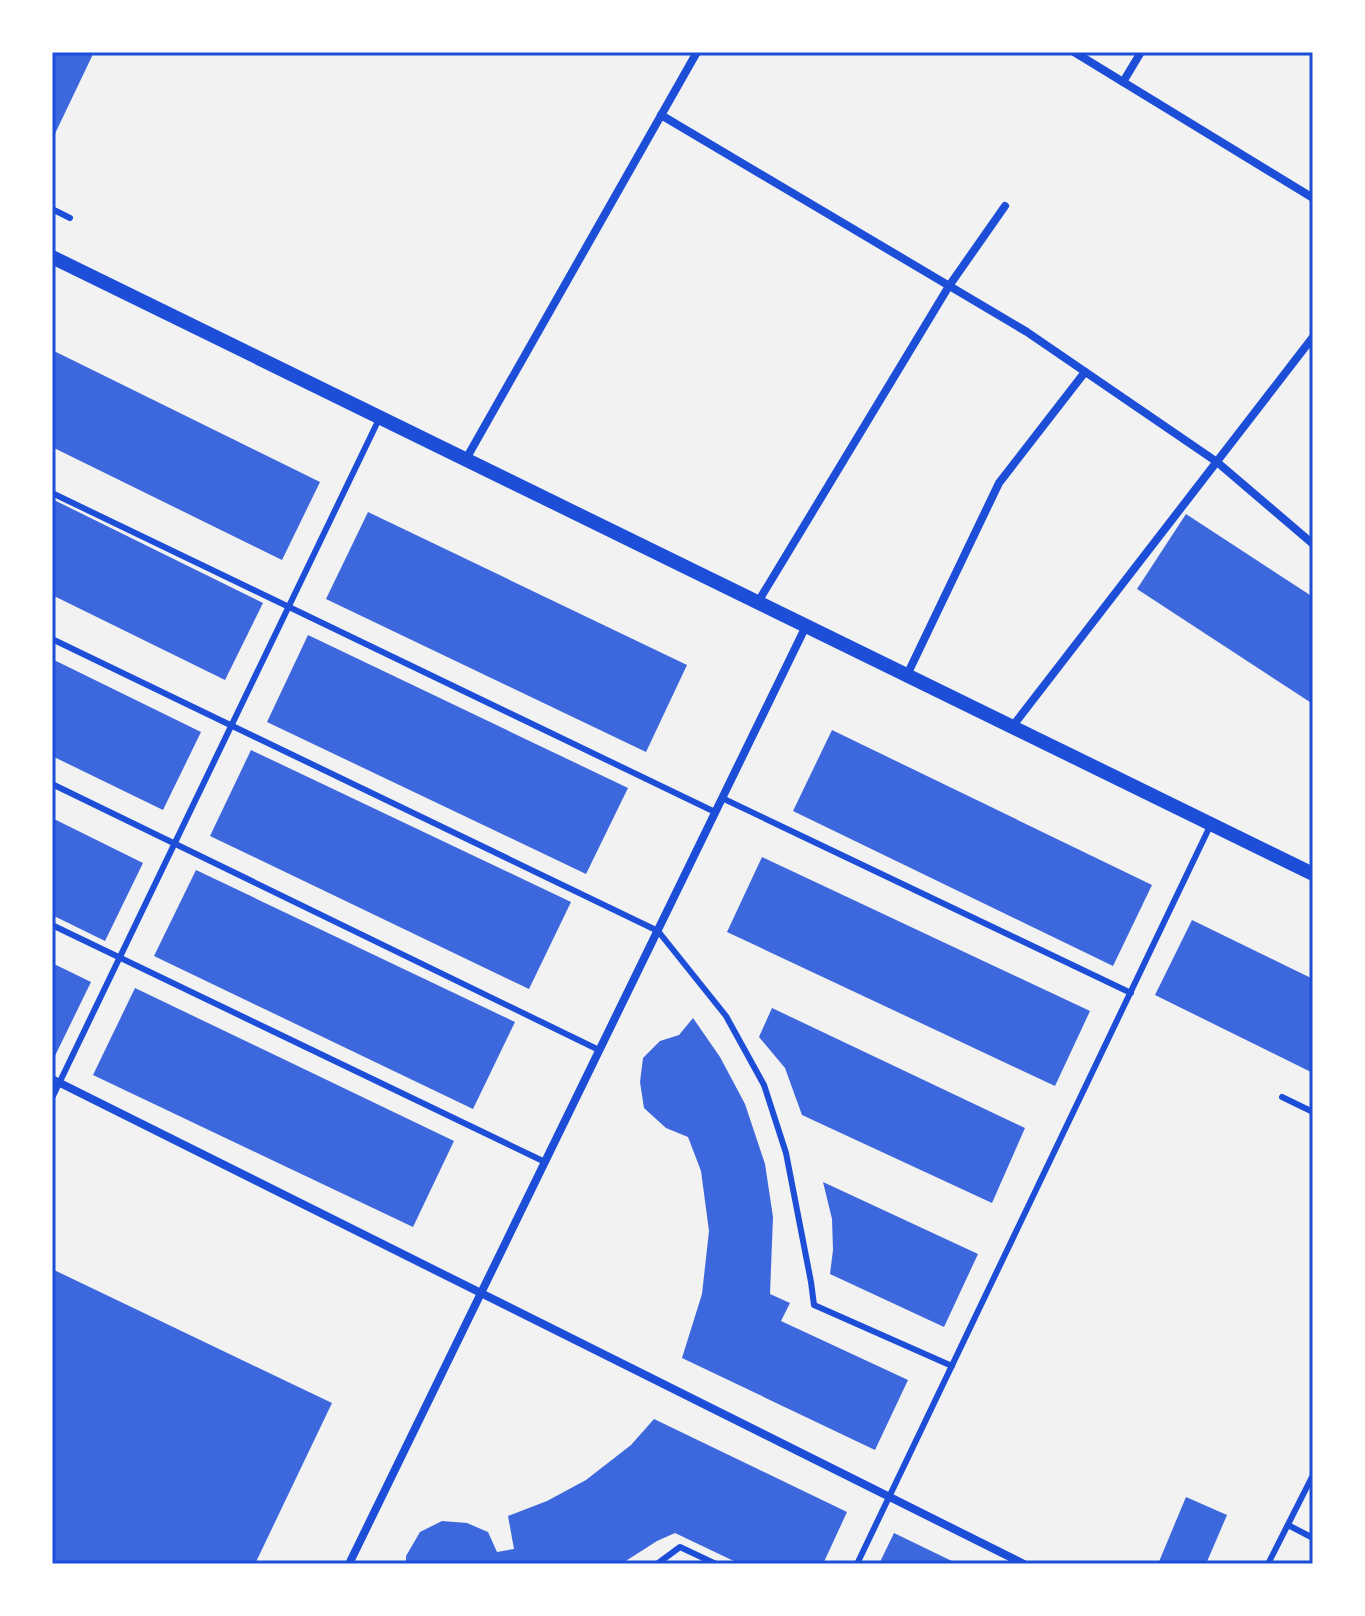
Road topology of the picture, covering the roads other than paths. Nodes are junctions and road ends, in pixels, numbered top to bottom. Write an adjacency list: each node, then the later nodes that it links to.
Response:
1 (697, 52): 5 (street)
2 (1074, 52): 4 (street)
3 (1141, 52): 4 (street)
4 (1123, 82): 6 (street)
5 (661, 115): 11 (street); 15 (street)
6 (1313, 198)
7 (1005, 206): 11 (street)
8 (52, 209): 9 (lane)
9 (70, 218)
10 (52, 257): 14 (street)
11 (949, 286): 13 (street); 19 (street)
12 (1313, 337): 16 (street)
13 (1085, 372): 16 (street); 23 (street)
14 (380, 417): 15 (street); 20 (lane)
15 (466, 459): 19 (street)
16 (1217, 462): 18 (street); 25 (street)
17 (52, 493): 20 (lane)
18 (1313, 544)
19 (758, 602): 21 (street)
20 (288, 607): 24 (lane); 28 (lane)
21 (806, 626): 23 (street); 27 (street)
22 (52, 639): 24 (lane)
23 (907, 675): 25 (street)
24 (231, 725): 30 (lane); 33 (lane)
25 (1012, 727): 29 (street)
26 (52, 784): 30 (lane)
27 (722, 798): 28 (street); 35 (lane)
28 (715, 812): 33 (street)
29 (1211, 824): 31 (street); 35 (lane)
30 (175, 844): 34 (lane); 36 (lane)
31 (1313, 874)
32 (52, 925): 34 (lane)
33 (658, 931): 36 (street); 43 (lane)
34 (120, 958): 37 (lane); 41 (lane)
35 (1131, 993): 43 (lane)
36 (599, 1050): 41 (street)
37 (56, 1081): 39 (lane); 42 (street)
38 (1282, 1097): 40 (lane)
39 (52, 1098)
40 (1313, 1112)
41 (545, 1162): 42 (street)
42 (481, 1293): 45 (street); 48 (street)
43 (952, 1366): 45 (lane)
44 (1313, 1475): 46 (lane)
45 (889, 1497): 51 (lane); 52 (street)
46 (1288, 1525): 47 (lane); 53 (lane)
47 (1313, 1538)
48 (349, 1564)
49 (657, 1564): 50 (lane)
50 (716, 1564)
51 (857, 1564)
52 (1024, 1564)
53 (1268, 1564)

